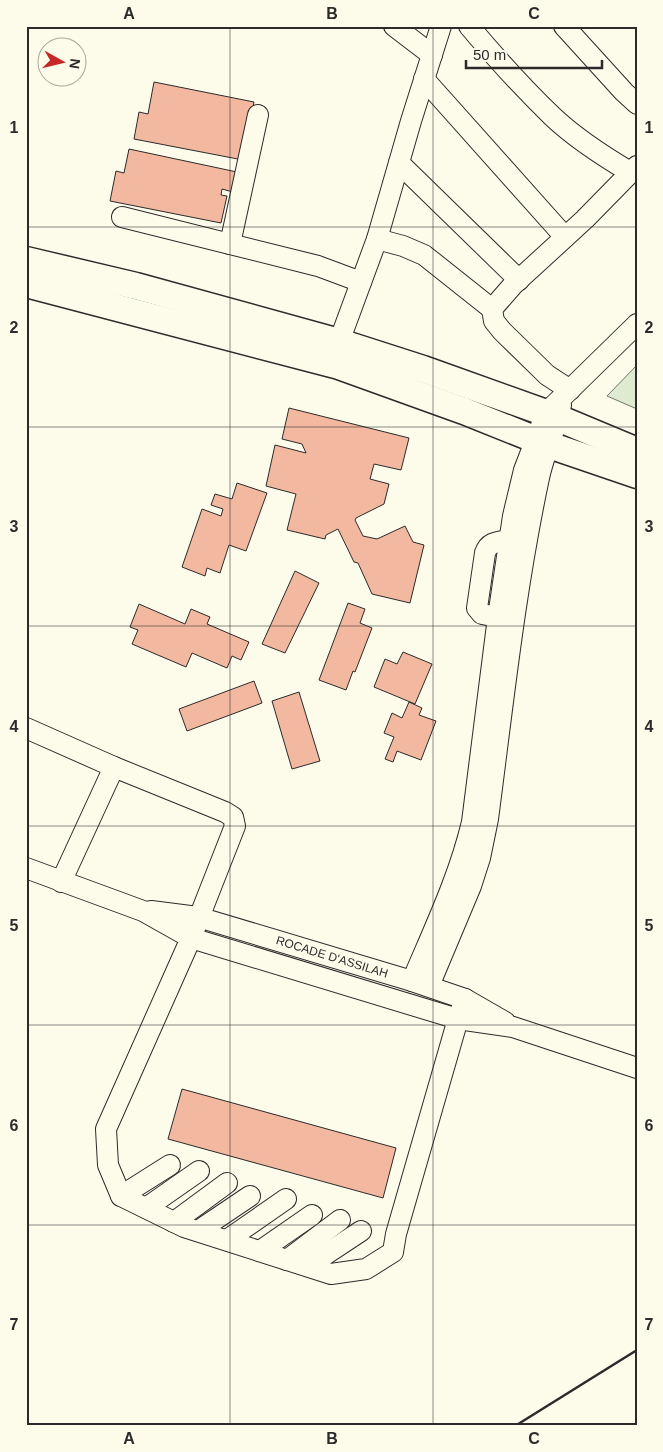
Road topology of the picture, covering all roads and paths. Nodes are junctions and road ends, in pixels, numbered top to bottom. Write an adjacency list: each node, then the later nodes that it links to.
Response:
1 (394, 26): 5 (street)
2 (441, 26): 5 (street)
3 (469, 26): 10 (street)
4 (564, 26): 7 (street)
5 (432, 55): 6 (street)
6 (424, 79): 9 (street); 12 (street)
7 (637, 104)
8 (258, 115): 14 (street)
9 (399, 162): 13 (street); 16 (street)
10 (634, 169): 12 (street)
11 (122, 217): 14 (street)
12 (566, 237): 16 (street)
13 (377, 239): 17 (street); 19 (street)
14 (230, 244): 17 (street)
15 (26, 260): 21 (main road)
16 (519, 280): 19 (street)
17 (361, 282): 21 (street)
18 (26, 284): 23 (main road)
19 (492, 309): 22 (street)
20 (637, 324): 22 (street)
21 (339, 342): 22 (main road)
22 (559, 404): 23 (street); 24 (main road)
23 (542, 442): 25 (main road); 33 (street); 33 (street)
24 (637, 451)
25 (637, 476)
26 (26, 728): 27 (street)
27 (114, 767): 29 (street); 31 (street)
28 (26, 868): 29 (street, ROCADE D'ASSILAH)
29 (61, 882): 30 (street, ROCADE D'ASSILAH)
30 (143, 911): 31 (street, ROCADE D'ASSILAH); 32 (street, ROCADE D'ASSILAH)
31 (198, 917): 32 (street); 33 (street, ROCADE D'ASSILAH)
32 (190, 938): 35 (street, ROCADE D'ASSILAH); 41 (street)
33 (420, 983): 34 (street, ROCADE D'ASSILAH)
34 (466, 998): 35 (street); 36 (street, ROCADE D'ASSILAH)
35 (458, 1019): 36 (street, ROCADE D'ASSILAH); 53 (street)
36 (513, 1027): 37 (street, ROCADE D'ASSILAH)
37 (637, 1068)
38 (170, 1165): 41 (street)
39 (199, 1171): 44 (street)
40 (227, 1183): 47 (street)
41 (121, 1196): 44 (street)
42 (250, 1196): 48 (street)
43 (286, 1199): 50 (street)
44 (146, 1208): 47 (street)
45 (312, 1215): 51 (street)
46 (340, 1220): 52 (street)
47 (174, 1222): 48 (street)
48 (198, 1231): 50 (street)
49 (361, 1231): 53 (street)
50 (227, 1240): 51 (street)
51 (260, 1251): 52 (street)
52 (287, 1260): 53 (street)
53 (308, 1266)

